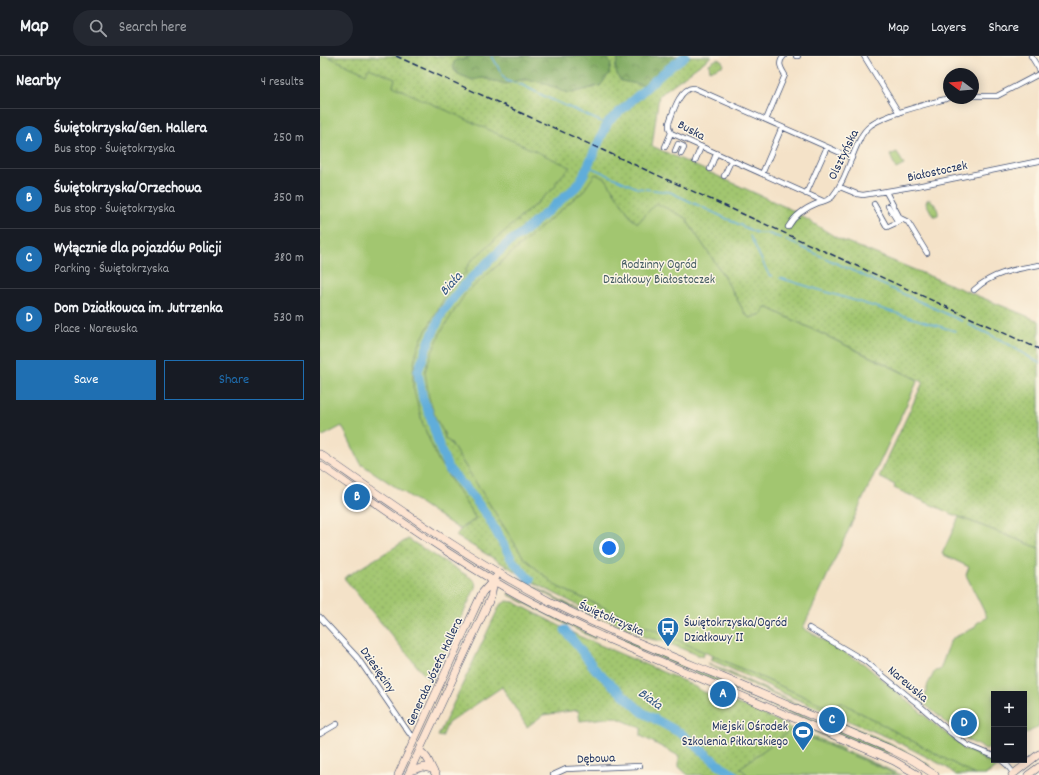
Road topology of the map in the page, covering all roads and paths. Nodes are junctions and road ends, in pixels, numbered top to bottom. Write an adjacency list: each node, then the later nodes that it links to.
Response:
1 (784, 56): 9 (street)
2 (864, 56): 8 (street)
3 (1031, 56): 4 (street)
4 (1039, 69)
5 (1039, 74): 6 (street)
6 (979, 96)
7 (943, 100): 8 (street, Olsztyńska)
8 (899, 113): 20 (street, Olsztyńska)
9 (766, 120): 10 (street, Buska); 11 (street, Buska)
10 (782, 127): 16 (street, Buska); 25 (street)
11 (671, 133): 12 (street, Buska); 14 (street)
12 (685, 140): 13 (street); 15 (street, Buska)
13 (683, 146): 17 (street); 18 (street)
14 (665, 147)
15 (701, 147): 19 (street, Buska); 23 (street)
16 (827, 147): 20 (street, Buska); 29 (street)
17 (675, 151)
18 (681, 154)
19 (716, 154): 21 (street, Buska); 24 (street)
20 (852, 158): 27 (street, Olsztyńska)
21 (731, 160): 25 (street, Buska); 26 (street)
22 (1039, 160): 28 (street, Białostoczek)
23 (695, 161)
24 (710, 169)
25 (762, 174): 29 (street, Buska)
26 (724, 176)
27 (840, 187): 28 (street, Białostoczek); 30 (street, Olsztyńska)
28 (886, 192): 33 (street)
29 (806, 194): 30 (street, Buska)
30 (823, 202): 35 (street, Olsztyńska)
31 (874, 204): 34 (street)
32 (888, 206): 34 (street)
33 (904, 220): 34 (street); 36 (street)
34 (898, 222)
35 (788, 227)
36 (927, 252)
37 (1039, 265): 38 (street)
38 (974, 290)
39 (320, 454): 41 (main road, Świętokrzyska)
40 (320, 465): 42 (main road, Świętokrzyska)
41 (499, 573): 42 (main road, Generała Józefa Hallera); 44 (main road, Świętokrzyska)
42 (494, 581): 46 (main road, Świętokrzyska); 47 (main road, Generała Józefa Hallera); 48 (main road, Generała Józefa Hallera)
43 (320, 617): 53 (street, Dziesięciny)
44 (605, 628): 46 (main road); 50 (main road, Świętokrzyska)
45 (809, 628): 56 (street, Narewska)
46 (601, 636): 51 (main road, Świętokrzyska)
47 (451, 661): 48 (main road); 53 (main road, Generała Józefa Hallera)
48 (460, 664): 54 (main road, Generała Józefa Hallera)
49 (337, 724): 52 (street)
50 (833, 725): 51 (main road); 66 (main road, Świętokrzyska)
51 (829, 733): 65 (main road, Świętokrzyska)
52 (320, 734)
53 (415, 737): 63 (main road, Generała Józefa Hallera)
54 (420, 751): 60 (main road); 61 (main road, Generała Józefa Hallera)
55 (1039, 754): 62 (main road)
56 (991, 755)
57 (1006, 763): 62 (street)
58 (640, 766): 64 (street, Dębowa)
59 (1039, 767): 67 (main road)
60 (434, 772): 61 (main road)
61 (409, 773)
62 (1013, 774)
63 (398, 775)
64 (554, 775)
65 (918, 775)
66 (935, 775)
67 (1028, 775)

